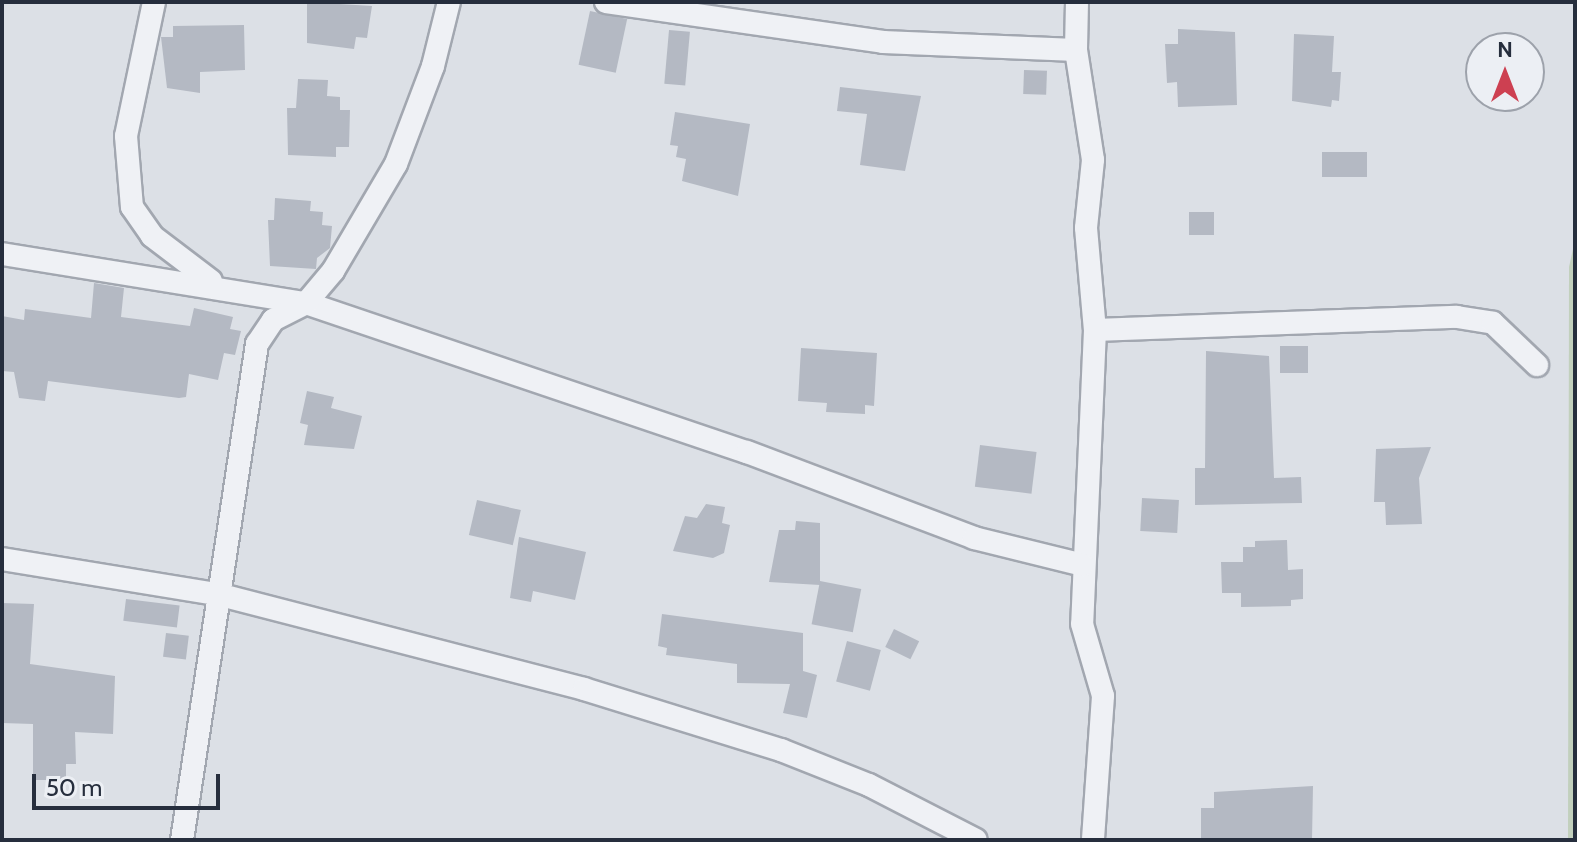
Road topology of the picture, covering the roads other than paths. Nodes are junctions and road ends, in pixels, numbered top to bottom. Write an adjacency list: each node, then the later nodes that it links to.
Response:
1 (154, 2): 7 (street)
2 (449, 2): 8 (street)
3 (606, 2): 5 (street)
4 (1077, 2): 5 (street)
5 (1076, 50): 9 (street)
6 (2, 254): 7 (street)
7 (221, 287): 8 (street)
8 (306, 303): 12 (street); 13 (street)
9 (1095, 330): 10 (street); 12 (street)
10 (1537, 365)
11 (2, 559): 13 (street)
12 (1083, 565): 16 (street)
13 (221, 595): 14 (street); 15 (street)
14 (182, 840)
15 (976, 840)
16 (1093, 840)

